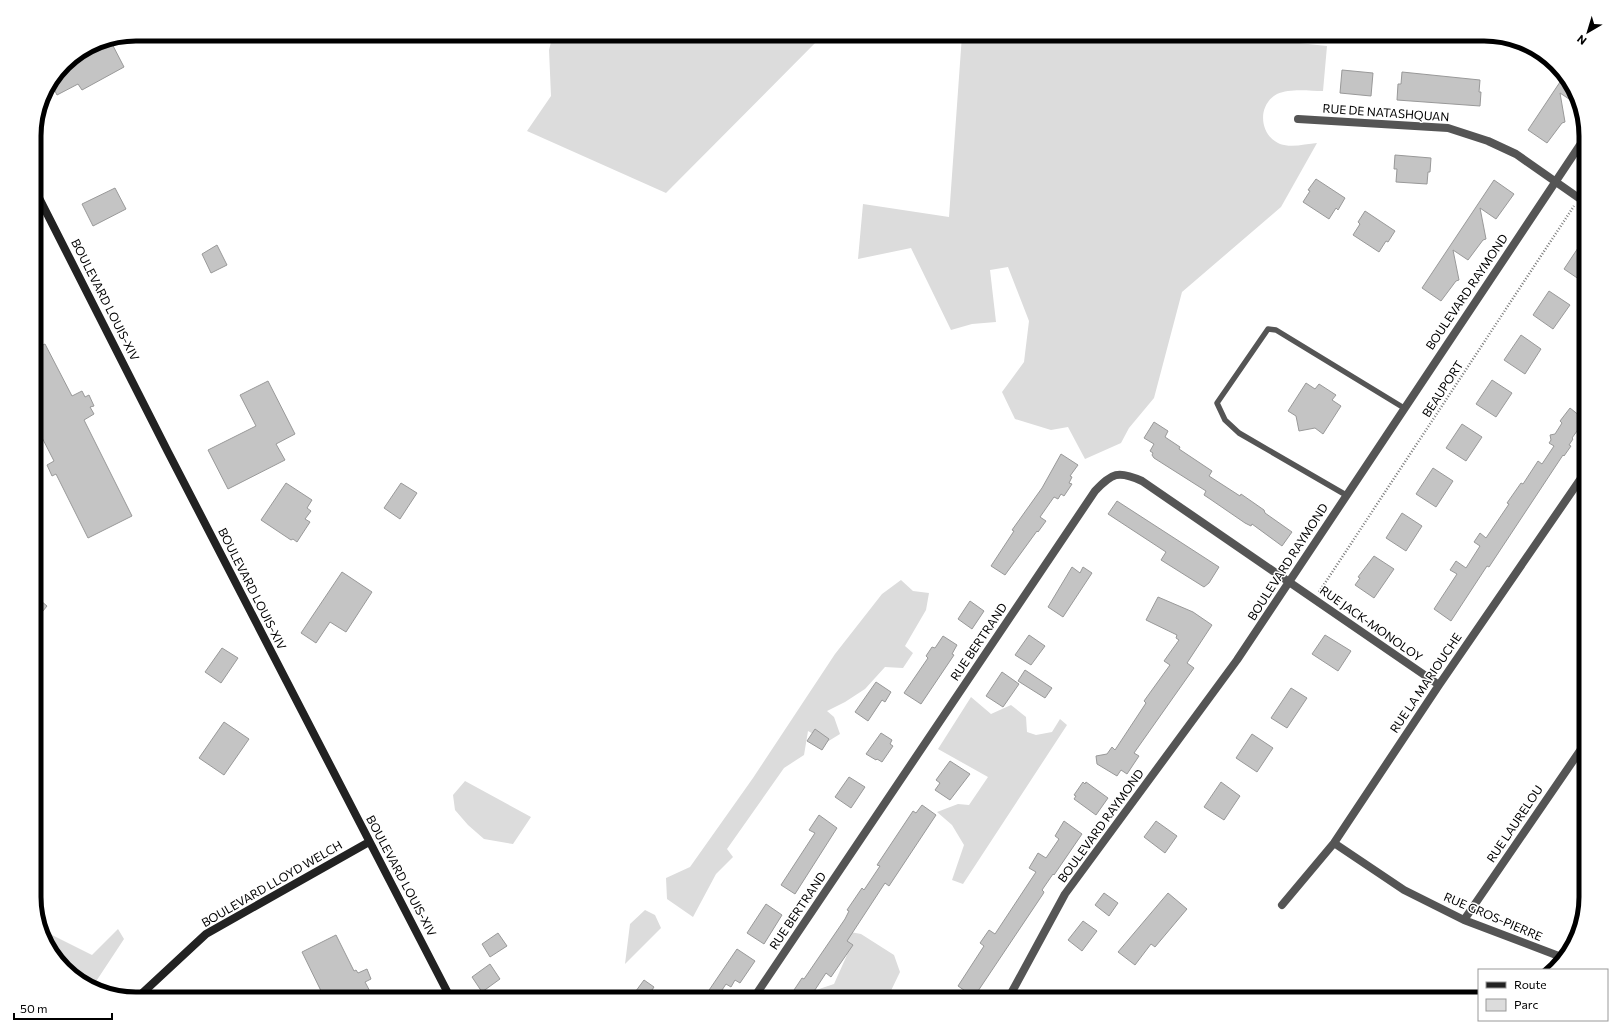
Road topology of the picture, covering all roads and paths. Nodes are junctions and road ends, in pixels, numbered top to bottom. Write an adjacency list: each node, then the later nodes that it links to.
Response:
1 (1298, 119): 3 (street, RUE DE NATASHQUAN)
2 (1579, 146): 3 (street, BOULEVARD RAYMOND)
3 (1555, 181): 4 (street, RUE DE NATASHQUAN); 7 (street, BOULEVARD RAYMOND)
4 (1579, 197)
5 (41, 202): 14 (main road, BOULEVARD LOUIS-XIV)
6 (1579, 206): 11 (path, BEAUPORT)
7 (1404, 408): 9 (street, BOULEVARD RAYMOND); 9 (lane)
8 (1579, 481): 12 (street, RUE LA MARIOUCHE)
9 (1346, 495): 10 (street, BOULEVARD RAYMOND)
10 (1289, 582): 11 (street, RUE JACK-MONOLOY); 21 (street, RUE BERTRAND); 22 (street, BOULEVARD RAYMOND)
11 (1314, 600): 12 (street, RUE JACK-MONOLOY)
12 (1439, 685): 15 (street, RUE LA MARIOUCHE)
13 (1579, 752): 17 (street, RUE LAURELOU)
14 (369, 842): 19 (main road, BOULEVARD LLOYD WELCH); 20 (main road, BOULEVARD LOUIS-XIV)
15 (1334, 843): 16 (street, RUE LA MARIOUCHE); 17 (street, RUE GROS-PIERRE)
16 (1282, 905)
17 (1464, 920): 18 (street, RUE GROS-PIERRE)
18 (1558, 956)
19 (144, 992)
20 (448, 992)
21 (758, 992)
22 (1012, 992)

